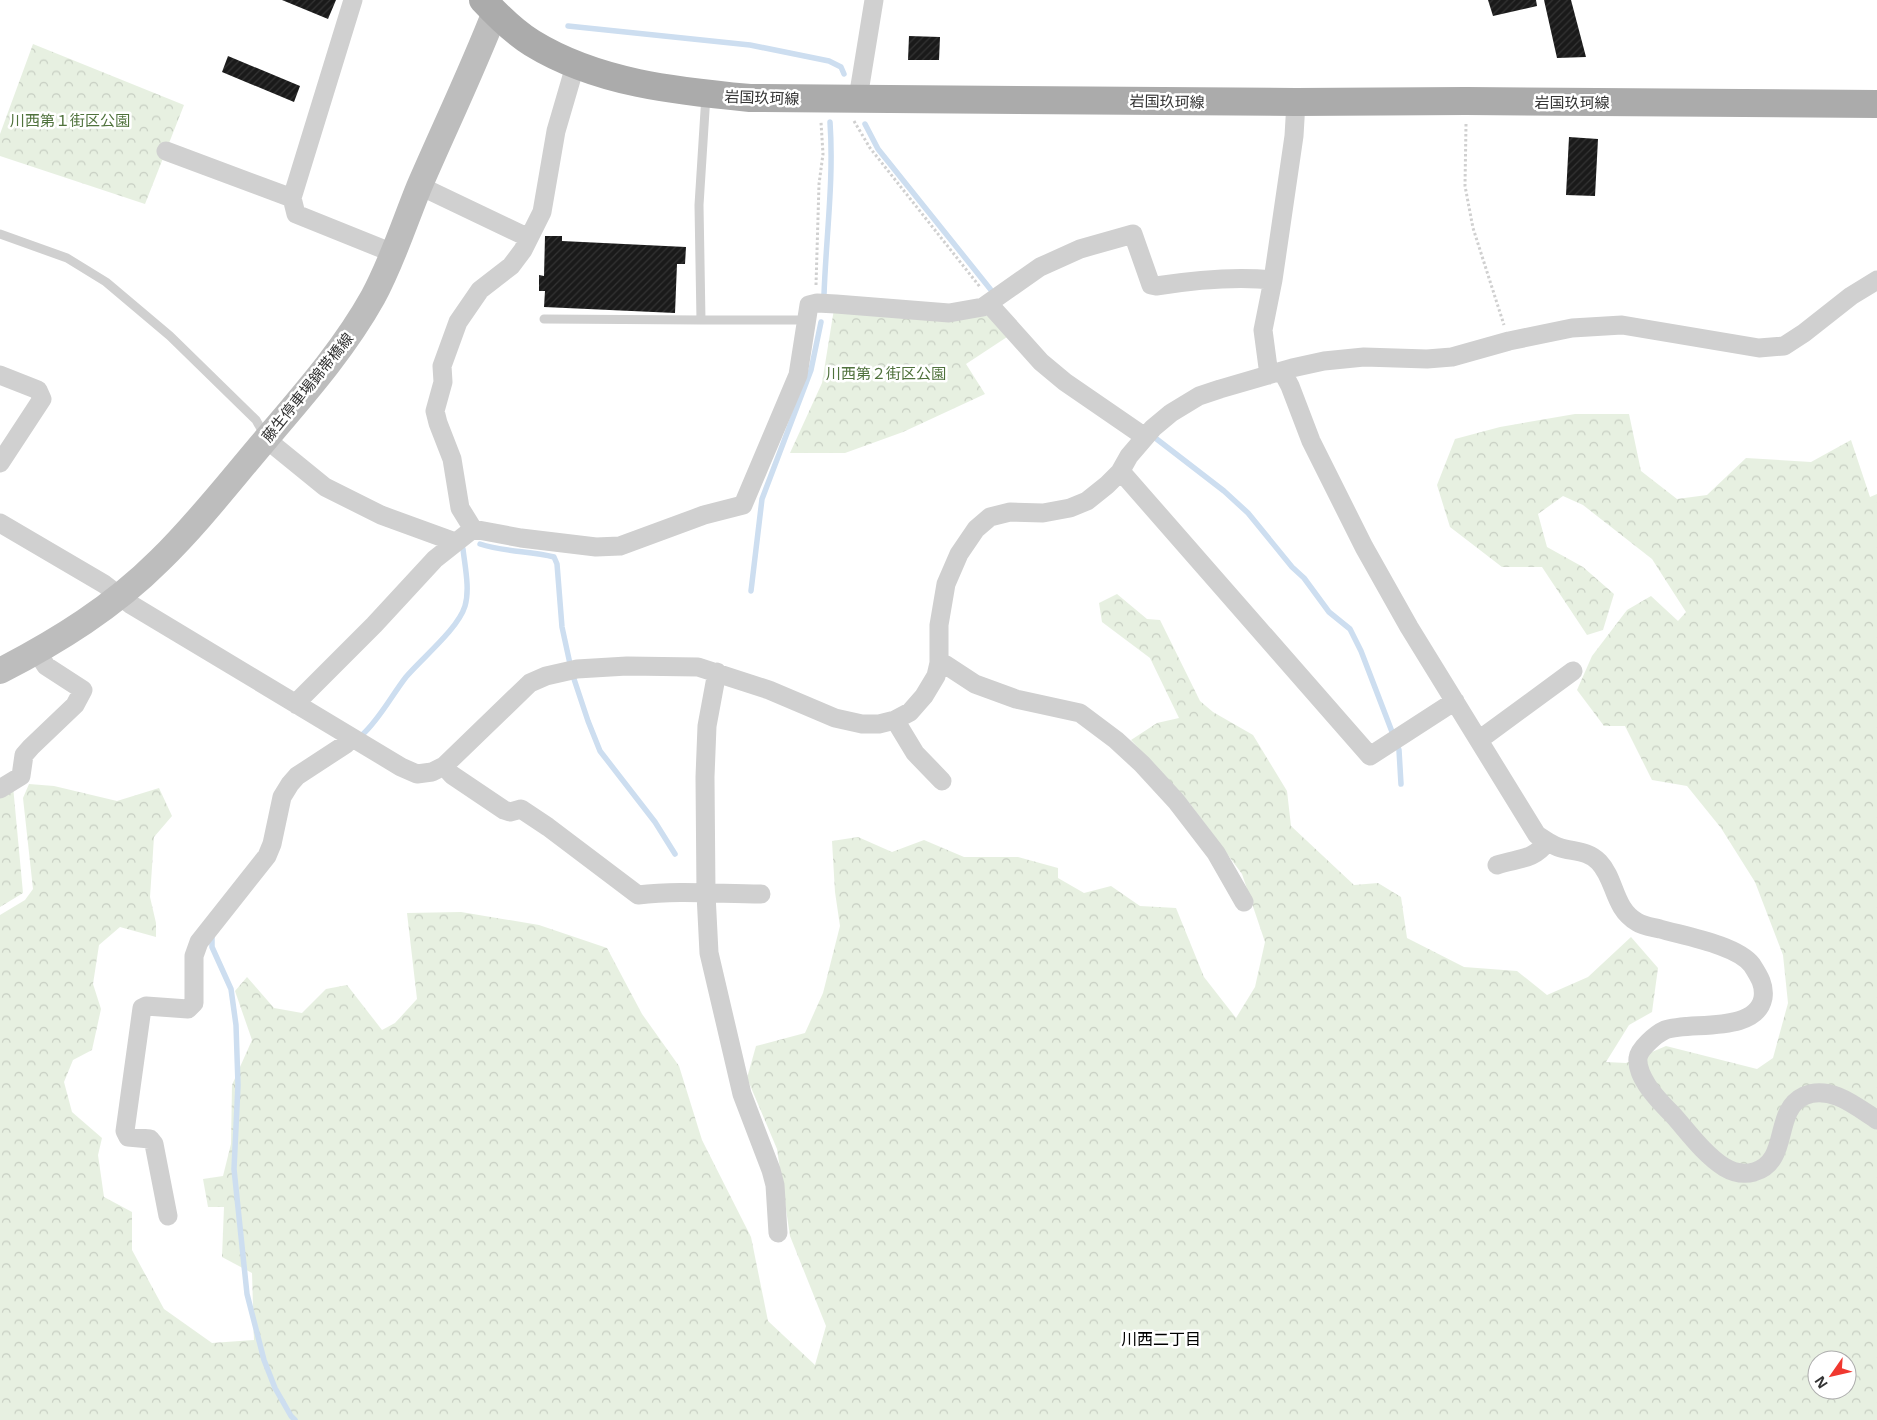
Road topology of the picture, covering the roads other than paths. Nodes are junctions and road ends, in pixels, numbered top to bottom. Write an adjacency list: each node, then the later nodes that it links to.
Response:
1 (353, 0): 11 (street)
2 (874, 0): 8 (street)
3 (489, 6): 4 (main road, 岩国玖珂線); 10 (main road, 藤生停車場錦帯橋線)
4 (575, 66): 5 (main road, 岩国玖珂線); 13 (street)
5 (706, 94): 8 (main road, 岩国玖珂線); 19 (lane)
6 (1296, 102): 7 (main road, 岩国玖珂線); 8 (main road, 岩国玖珂線); 15 (street)
7 (1877, 104)
8 (855, 107)
9 (166, 151): 11 (street)
10 (420, 186): 13 (street); 14 (main road, 藤生停車場錦帯橋線)
11 (292, 198): 14 (street)
12 (0, 234): 24 (lane)
13 (529, 238): 28 (street)
14 (393, 253): 24 (main road, 藤生停車場錦帯橋線)
15 (1273, 280): 17 (street); 21 (street)
16 (1877, 280): 21 (street)
17 (994, 300): 20 (street); 23 (street)
18 (544, 319): 19 (lane)
19 (701, 320): 20 (lane)
20 (806, 320): 28 (street)
21 (1275, 373): 23 (street); 36 (street)
22 (0, 375): 25 (street)
23 (1145, 437): 26 (street)
24 (266, 438): 29 (street); 30 (main road, 藤生停車場錦帯橋線)
25 (0, 463)
26 (1120, 472): 32 (street); 36 (street)
27 (0, 522): 30 (street)
28 (473, 529): 29 (street)
29 (455, 542): 37 (street)
30 (119, 596): 31 (main road, 藤生停車場錦帯橋線); 37 (street)
31 (37, 652): 33 (main road, 藤生停車場錦帯橋線); 43 (street)
32 (939, 664): 38 (street); 48 (street)
33 (0, 671)
34 (1573, 671): 40 (street)
35 (717, 672): 38 (street); 41 (street); 46 (street)
36 (1455, 701): 40 (street)
37 (297, 705): 39 (street)
38 (895, 720): 42 (street)
39 (351, 738): 41 (street); 50 (street)
40 (1479, 740): 44 (street)
41 (444, 766): 46 (street)
42 (942, 782)
43 (0, 789)
44 (1547, 842): 45 (street); 49 (street)
45 (1496, 865)
46 (693, 893): 47 (street); 51 (street)
47 (761, 894)
48 (1244, 902)
49 (1877, 1120)
50 (168, 1216)
51 (778, 1233)

